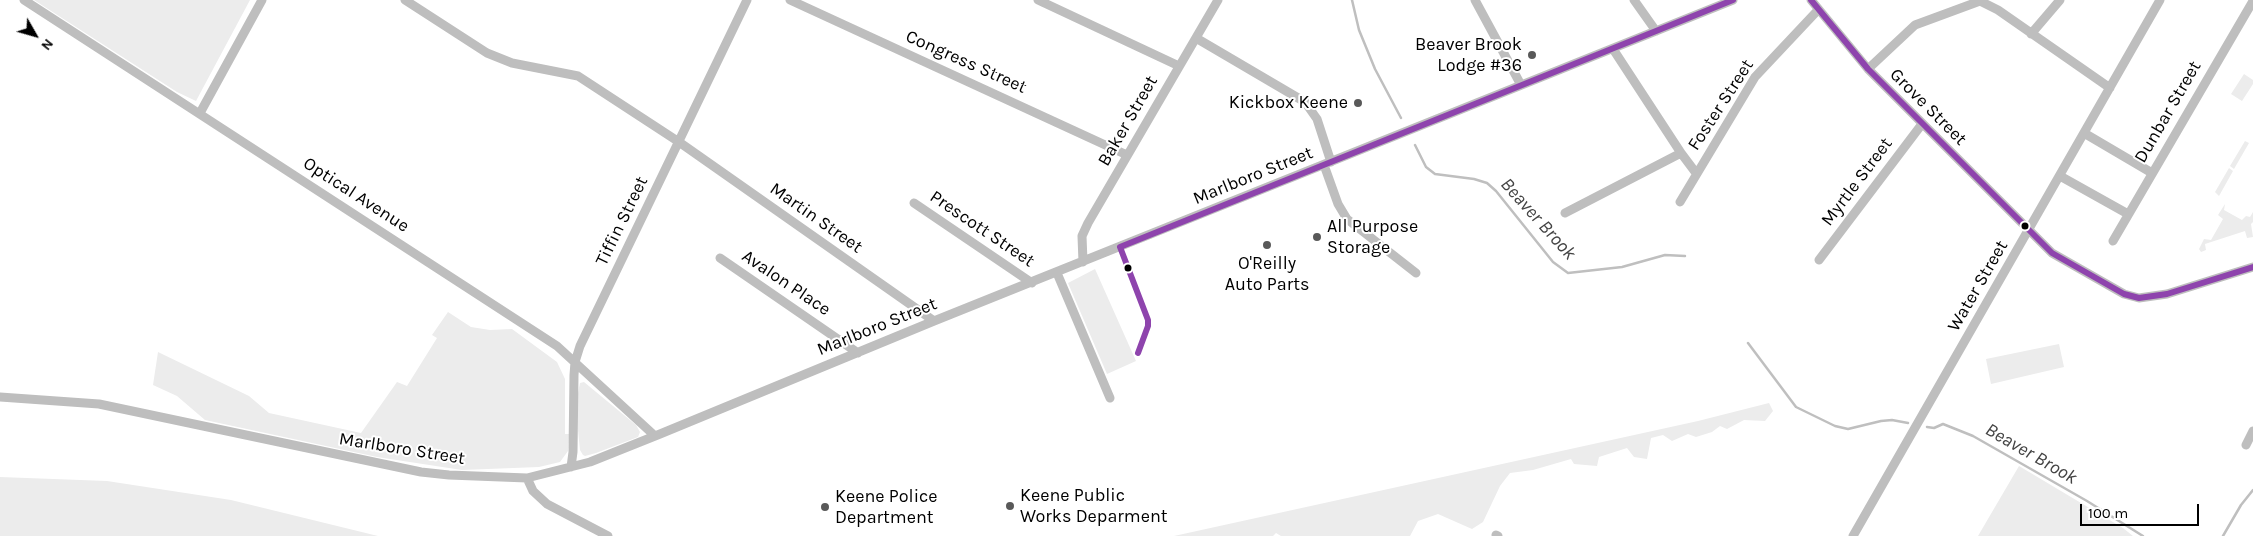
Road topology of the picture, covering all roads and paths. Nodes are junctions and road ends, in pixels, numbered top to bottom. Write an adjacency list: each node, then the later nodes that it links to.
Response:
1 (24, 0): 25 (street, Optical Avenue)
2 (262, 0): 25 (street)
3 (405, 0): 28 (street, Martin Street)
4 (747, 0): 28 (street, Tiffin Street)
5 (790, 0): 30 (street, Congress Street)
6 (1038, 0): 21 (street)
7 (1218, 0): 19 (street, Baker Street)
8 (1475, 0): 23 (street)
9 (1634, 0): 17 (street)
10 (1733, 0): 15 (street, Marlboro Street)
11 (1811, 0): 16 (street, Grove Street)
12 (2060, 0): 18 (street)
13 (2160, 0): 24 (street, Water Street)
14 (2253, 1): 33 (street, Dunbar Street)
15 (1722, 2): 17 (street, Marlboro Street)
16 (1818, 10): 22 (street, Grove Street); 32 (street, Foster Street)
17 (1656, 31): 20 (street, Marlboro Street)
18 (2031, 34): 22 (street); 24 (street)
19 (1196, 38): 21 (street, Baker Street); 31 (street)
20 (1613, 49): 23 (street, Marlboro Street); 29 (street)
21 (1179, 66): 30 (street, Baker Street)
22 (1868, 69): 26 (street, Grove Street)
23 (1521, 85): 31 (street, Marlboro Street)
24 (2110, 88): 27 (street, Water Street)
25 (200, 113): 50 (street, Optical Avenue)
26 (1922, 124): 39 (street, Grove Street); 42 (street, Myrtle Street)
27 (2084, 133): 33 (street); 34 (street, Water Street)
28 (679, 142): 48 (street, Martin Street); 50 (street, Tiffin Street)
29 (1680, 153): 32 (street); 37 (street)
30 (1127, 154): 43 (street, Baker Street)
31 (1328, 163): 43 (street, Marlboro Street); 46 (street)
32 (1696, 173): 35 (street, Foster Street)
33 (2152, 173): 38 (street, Dunbar Street)
34 (2060, 176): 38 (street); 39 (street, Water Street)
35 (1680, 202)
36 (914, 203): 47 (street, Prescott Street)
37 (1565, 213)
38 (2128, 214): 40 (street, Dunbar Street)
39 (2028, 231): 44 (street, Grove Street); 58 (street, Water Street)
40 (2113, 241)
41 (720, 258): 49 (street, Avalon Place)
42 (1819, 260)
43 (1083, 262): 45 (street, Marlboro Street)
44 (2253, 267)
45 (1057, 273): 47 (street, Marlboro Street); 52 (street)
46 (1416, 273)
47 (1032, 283): 48 (street, Marlboro Street)
48 (934, 321): 49 (street, Marlboro Street)
49 (858, 353): 54 (street, Marlboro Street)
50 (575, 362): 54 (street, Optical Avenue); 56 (street, Tiffin Street)
51 (0, 397): 57 (street, Marlboro Street)
52 (1110, 398)
53 (2253, 431): 55 (street)
54 (656, 436): 56 (street, Marlboro Street)
55 (2246, 445)
56 (571, 467): 57 (street, Marlboro Street)
57 (527, 478): 59 (street)
58 (1856, 535)
59 (608, 536)

